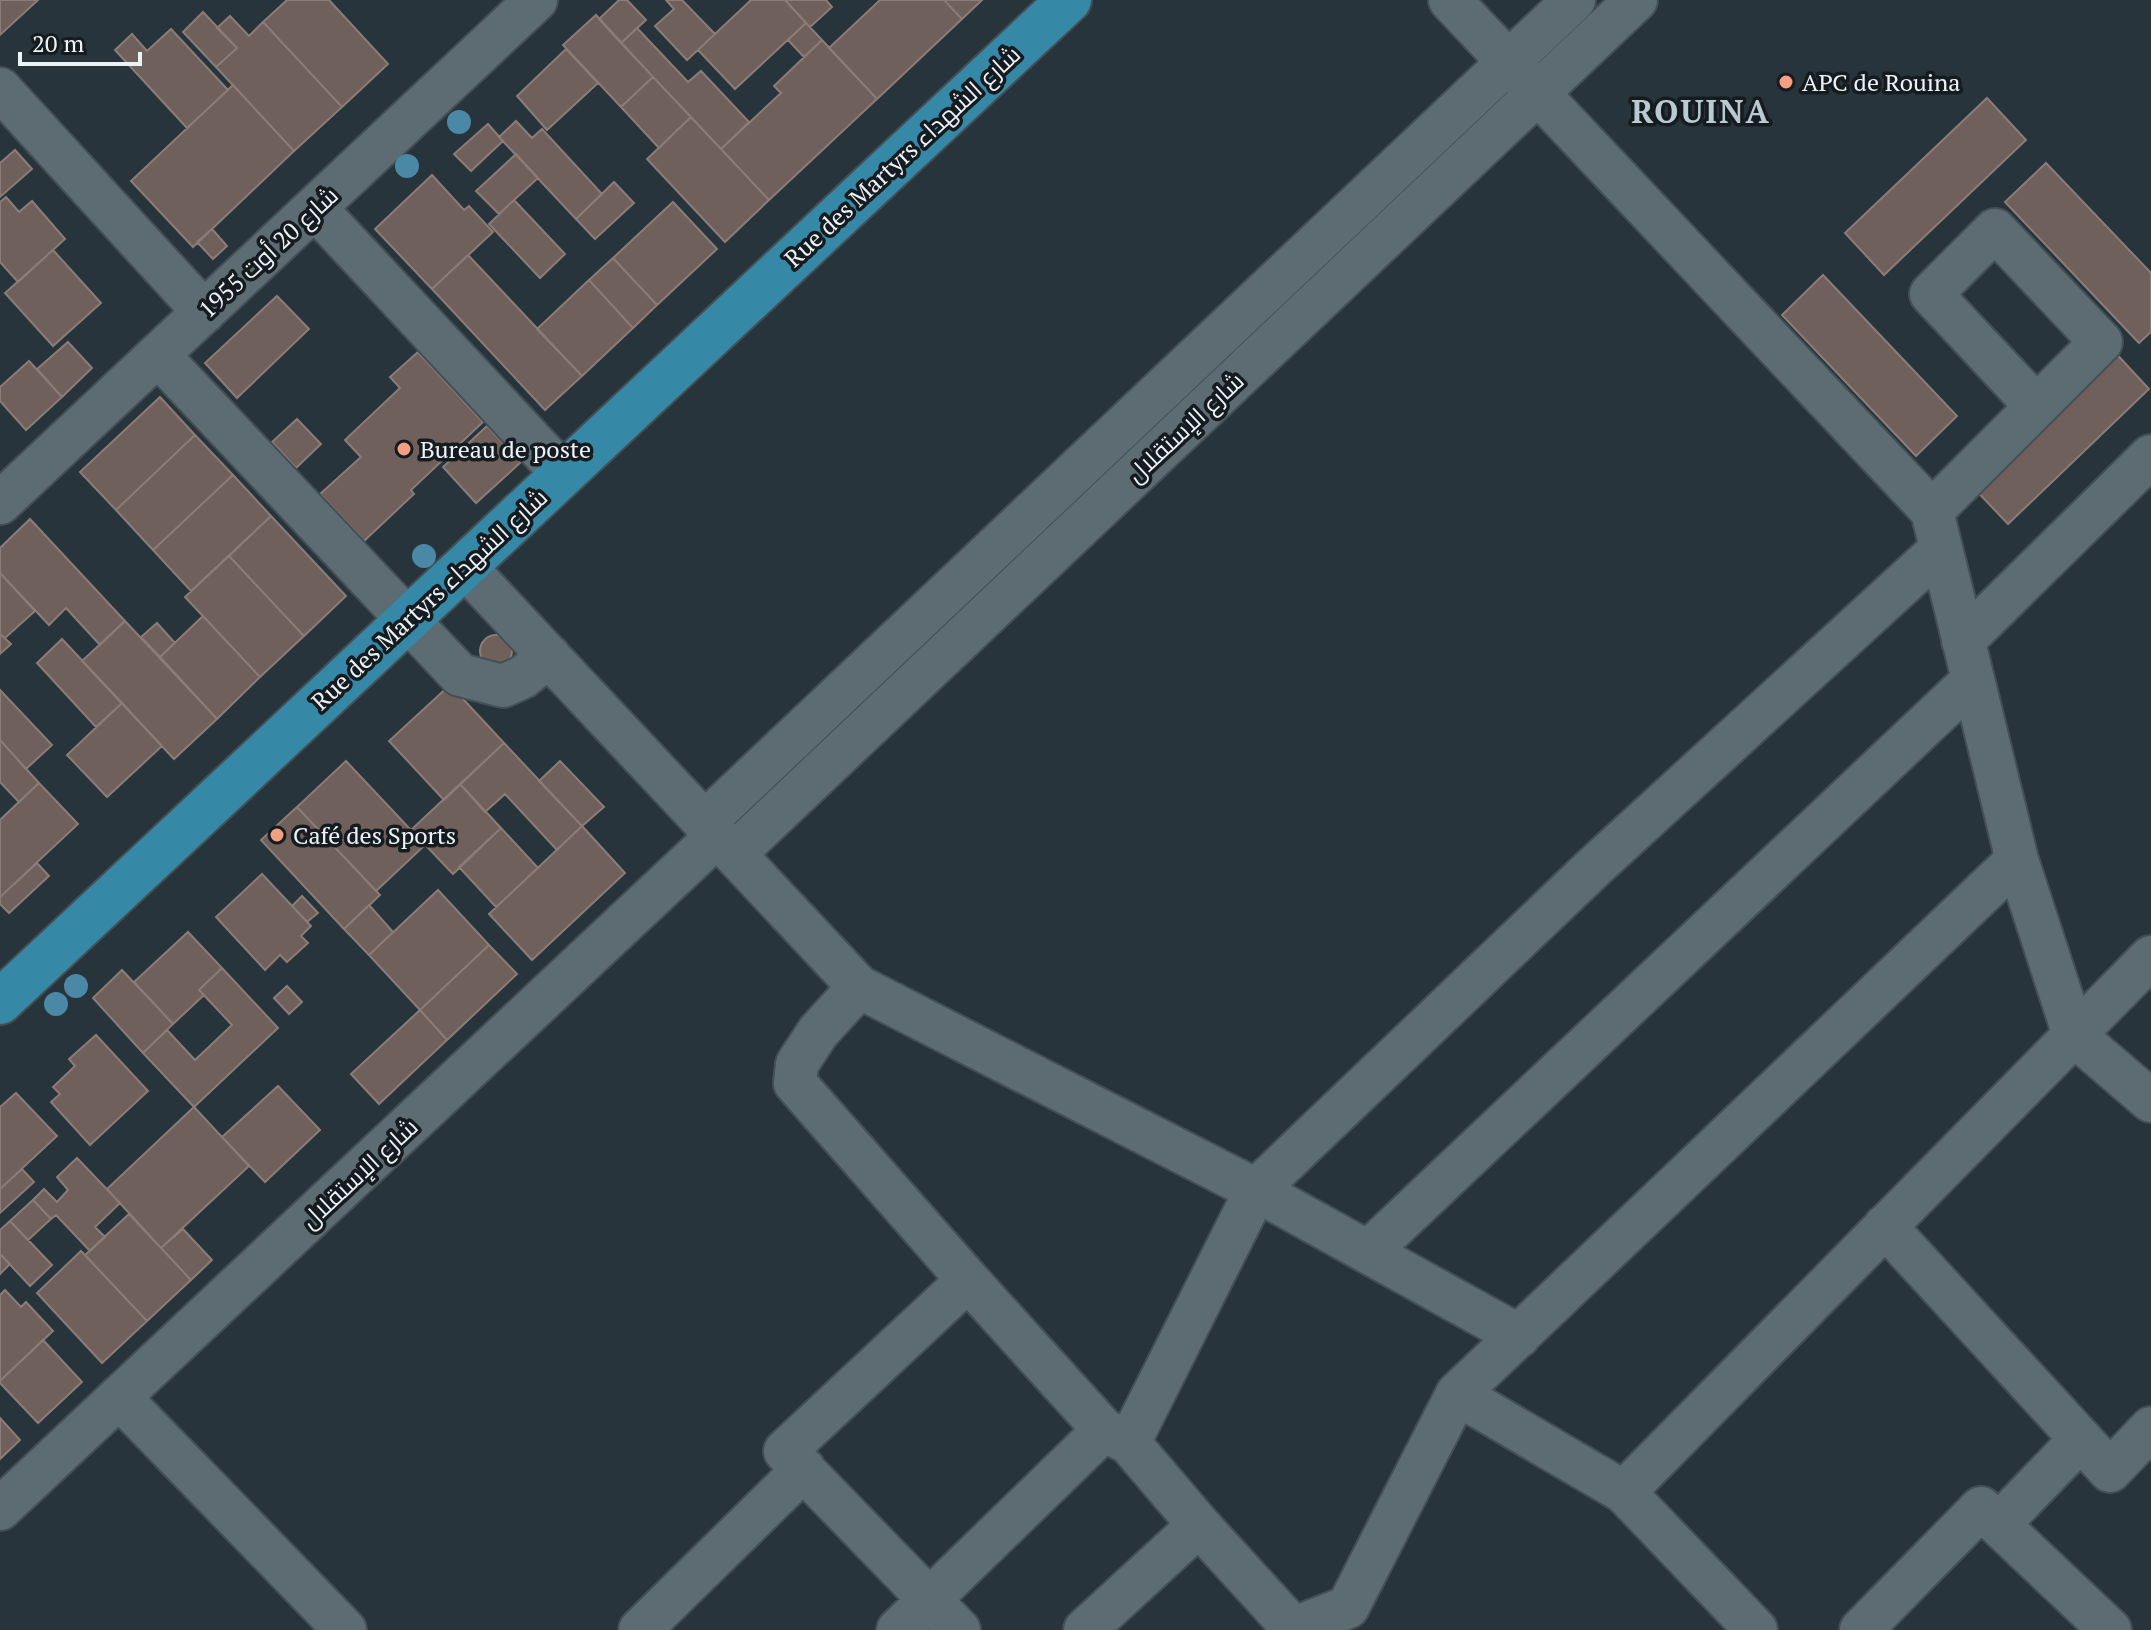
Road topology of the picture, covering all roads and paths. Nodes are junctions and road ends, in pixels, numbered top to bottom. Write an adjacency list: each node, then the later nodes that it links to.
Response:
1 (536, 0): 9 (street, شارع 20 أوت 1955)
2 (1069, 0): 14 (main road, Rue des Martyrs شارع الشهداء)
3 (1450, 0): 6 (street)
4 (1574, 0): 6 (street, شارع الإستقلال)
5 (1636, 0): 8 (street, شارع الإستقلال)
6 (1509, 62): 8 (street); 21 (street, شارع الإستقلال)
7 (0, 89): 10 (street)
8 (1538, 94): 16 (street); 21 (street, شارع الإستقلال)
9 (315, 208): 10 (street, شارع 20 أوت 1955); 14 (street)
10 (204, 312): 11 (street, شارع 20 أوت 1955)
11 (158, 355): 15 (street, شارع 20 أوت 1955); 18 (street)
12 (2036, 406): 16 (street)
13 (2151, 456): 20 (street)
14 (563, 474): 17 (main road, Rue des Martyrs شارع الشهداء)
15 (0, 503)
16 (1937, 530): 20 (street); 28 (street)
17 (465, 567): 18 (main road, Rue des Martyrs شارع الشهداء); 19 (street)
18 (407, 621): 19 (street); 25 (main road, Rue des Martyrs شارع الشهداء)
19 (549, 656): 21 (street)
20 (1968, 660): 22 (street); 30 (street)
21 (718, 838): 24 (street); 34 (street, شارع الإستقلال)
22 (2017, 860): 26 (street); 32 (street)
23 (2151, 957): 26 (street)
24 (859, 987): 28 (street); 31 (street)
25 (0, 1002)
26 (2074, 1035): 27 (street); 29 (street)
27 (2151, 1101)
28 (1256, 1190): 30 (street); 36 (street)
29 (1885, 1226): 37 (street); 39 (street)
30 (1368, 1252): 32 (street)
31 (968, 1280): 36 (street); 38 (street)
32 (1519, 1336): 33 (street)
33 (1457, 1394): 39 (street); 44 (street)
34 (119, 1397): 40 (street, شارع الإستقلال); 45 (street)
35 (2151, 1428): 37 (street)
36 (1117, 1437): 42 (street); 43 (street)
37 (2081, 1439): 41 (street)
38 (804, 1469): 43 (street); 46 (street)
39 (1624, 1492): 50 (street)
40 (0, 1509)
41 (1999, 1524): 51 (street); 52 (street)
42 (1199, 1525): 44 (street); 49 (street)
43 (930, 1600): 47 (street); 48 (street)
44 (1291, 1629)
45 (345, 1630)
46 (640, 1630)
47 (898, 1630)
48 (959, 1630)
49 (1085, 1630)
50 (1756, 1630)
51 (1861, 1630)
52 (2110, 1630)

